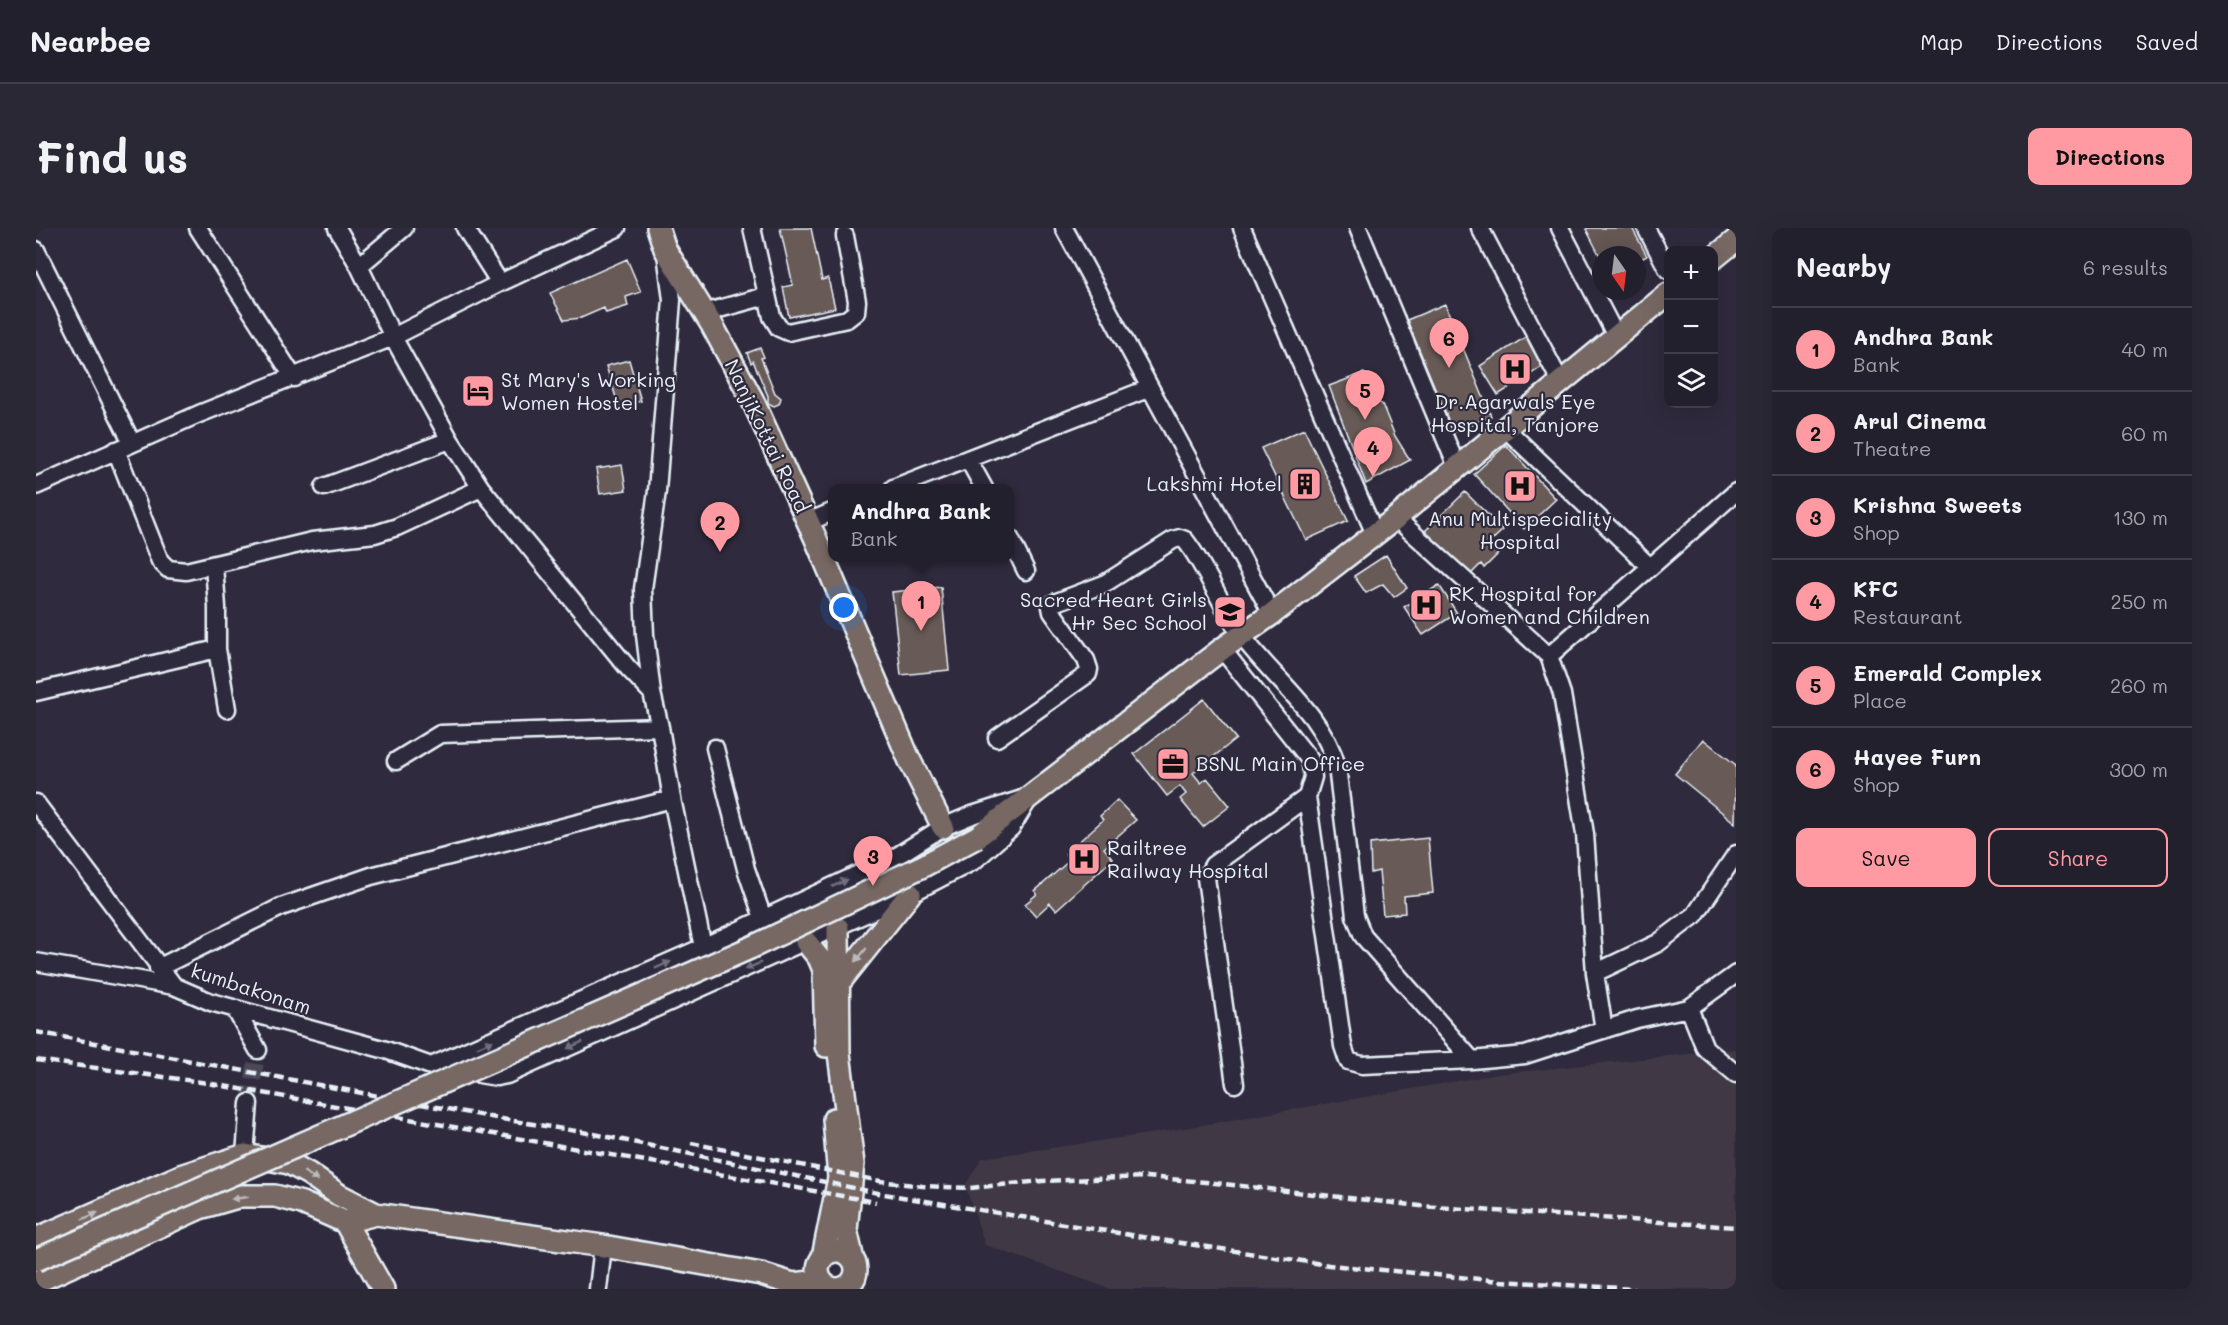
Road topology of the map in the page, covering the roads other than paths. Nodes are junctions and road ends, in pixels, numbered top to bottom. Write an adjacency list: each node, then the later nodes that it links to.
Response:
1 (198, 228): 27 (street)
2 (337, 228): 20 (street)
3 (404, 228): 20 (street)
4 (465, 228): 21 (street)
5 (617, 228): 21 (street)
6 (658, 228): 16 (main road, NanjiKottai Road)
7 (752, 228): 22 (street)
8 (1064, 228): 29 (street)
9 (1242, 228): 45 (street)
10 (1358, 228): 35 (street)
11 (1480, 228): 28 (street)
12 (1560, 228): 26 (street)
13 (1646, 228): 19 (street)
14 (845, 236): 22 (street)
15 (1736, 240): 18 (main road)
16 (665, 249): 24 (main road, NanjiKottai Road); 56 (street)
17 (36, 250): 32 (street)
18 (1718, 254)
19 (1664, 262)
20 (359, 266): 25 (street)
21 (500, 283): 25 (street)
22 (766, 296): 24 (street)
23 (1664, 297): 26 (main road)
24 (704, 313): 44 (main road, NanjiKottai Road)
25 (393, 337): 27 (street); 31 (street)
26 (1617, 338): 28 (main road)
27 (294, 378): 32 (street)
28 (1561, 383): 30 (main road)
29 (1150, 387): 34 (street); 50 (street)
30 (1505, 428): 35 (main road); 48 (street)
31 (450, 440): 39 (street); 40 (street)
32 (132, 443): 33 (street)
33 (116, 450): 36 (street); 47 (street)
34 (968, 459): 37 (street); 38 (street)
35 (1457, 467): 43 (main road)
36 (39, 480)
37 (905, 484)
38 (981, 484)
39 (324, 487)
40 (481, 488): 47 (street); 56 (street)
41 (1736, 492): 48 (street)
42 (828, 514): 44 (street)
43 (1396, 518): 45 (main road); 54 (street)
44 (808, 522): 66 (main road, NanjiKottai Road)
45 (1375, 534): 50 (main road)
46 (1014, 546): 49 (street)
47 (214, 565): 52 (street)
48 (1650, 567): 54 (street)
49 (1026, 571)
50 (1272, 615): 51 (main road)
51 (1242, 636): 53 (main road); 59 (street); 84 (street)
52 (217, 649): 55 (street); 57 (street)
53 (1222, 649): 62 (main road); 63 (street)
54 (1549, 656): 75 (street)
55 (36, 692)
56 (652, 693): 58 (street)
57 (227, 709)
58 (660, 726): 61 (street); 64 (street)
59 (997, 738)
60 (715, 748): 69 (street)
61 (396, 760)
62 (1031, 796): 66 (street); 68 (street, kumbakonam); 94 (main road, bridge)
63 (1307, 796): 84 (street); 87 (street)
64 (672, 799): 72 (street); 74 (street)
65 (36, 803): 74 (street, kumbakonam)
66 (943, 827): 69 (street, one-way to 66)
67 (1736, 855): 75 (street)
68 (910, 894): 70 (street, kumbakonam); 78 (main road, one-way to 78)
69 (763, 918): 72 (street)
70 (838, 928): 71 (street, kumbakonam); 78 (main road)
71 (806, 942): 77 (street, kumbakonam, one-way to 77); 96 (main road)
72 (703, 947): 77 (street); 85 (street, one-way to 72)
73 (36, 962): 79 (street)
74 (158, 968): 79 (street, kumbakonam)
75 (1595, 973): 82 (street)
76 (1736, 974): 80 (street)
77 (719, 981): 85 (street, kumbakonam, one-way to 85)
78 (839, 983): 95 (main road)
79 (174, 986): 81 (street, kumbakonam)
80 (1689, 1008): 82 (street); 86 (street)
81 (235, 1009): 83 (street); 85 (street, kumbakonam)
82 (1604, 1030): 84 (street)
83 (258, 1050)
84 (1472, 1060)
85 (431, 1066)
86 (1736, 1074)
87 (1235, 1084)
88 (249, 1103): 89 (street)
89 (245, 1155): 90 (main road, one-way to 90); 92 (main road, one-way to 89)
90 (376, 1214): 91 (main road); 93 (main road)
91 (345, 1222): 97 (main road, one-way to 97); 98 (main road)
92 (36, 1239)
93 (603, 1246): 96 (main road); 99 (street)
94 (36, 1260)
95 (854, 1264): 96 (main road); 96 (main road); 100 (main road)
96 (831, 1280)
97 (36, 1282)
98 (383, 1289)
99 (598, 1289)
100 (867, 1289)

